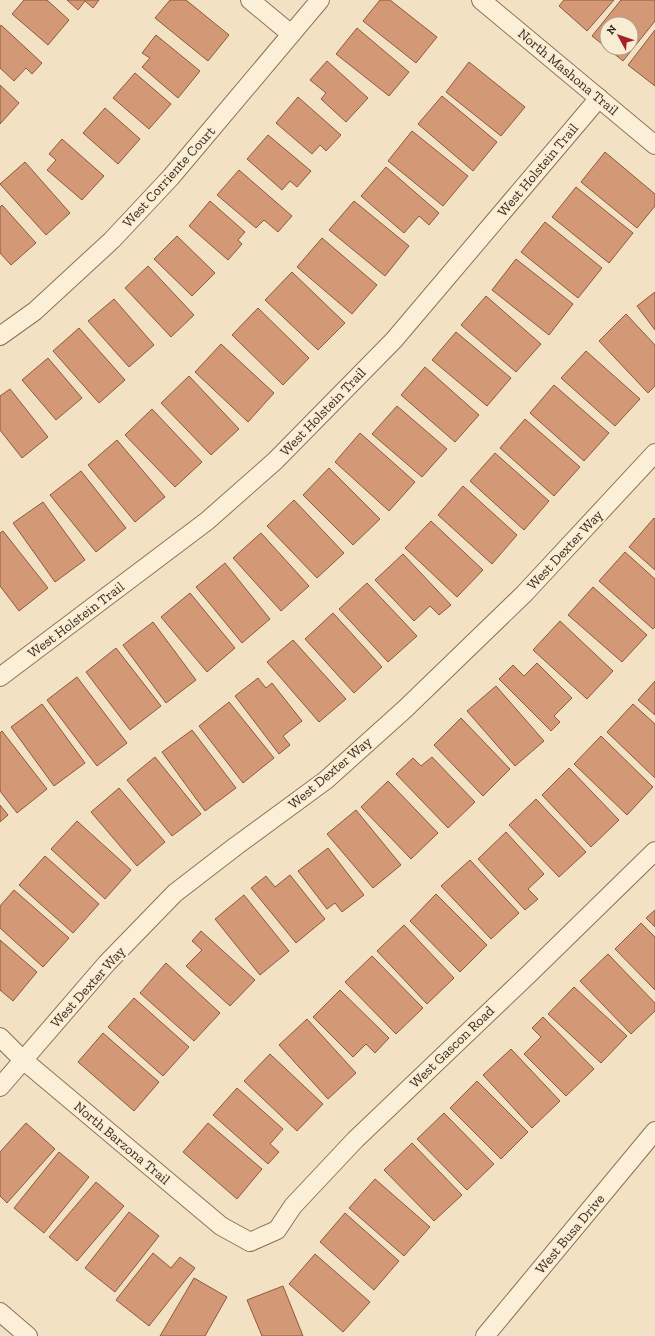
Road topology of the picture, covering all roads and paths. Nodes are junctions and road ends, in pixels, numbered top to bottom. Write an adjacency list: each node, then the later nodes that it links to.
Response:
1 (250, 0): 4 (street)
2 (320, 0): 4 (street, West Corriente Court)
3 (489, 3): 5 (street, North Mashona Trail)
4 (291, 34): 7 (street, West Corriente Court)
5 (599, 98): 6 (street, North Mashona Trail); 9 (street, West Holstein Trail)
6 (655, 145)
7 (0, 336)
8 (655, 452): 12 (street, West Dexter Way)
9 (0, 677)
10 (655, 850): 15 (street, West Gascon Road)
11 (0, 1037): 12 (street, North Barzona Trail)
12 (22, 1060): 13 (street, West Dexter Way); 15 (street, North Barzona Trail)
13 (0, 1087)
14 (655, 1131): 18 (street, West Busa Drive)
15 (250, 1242)
16 (0, 1312): 17 (street)
17 (28, 1336)
18 (485, 1336)

